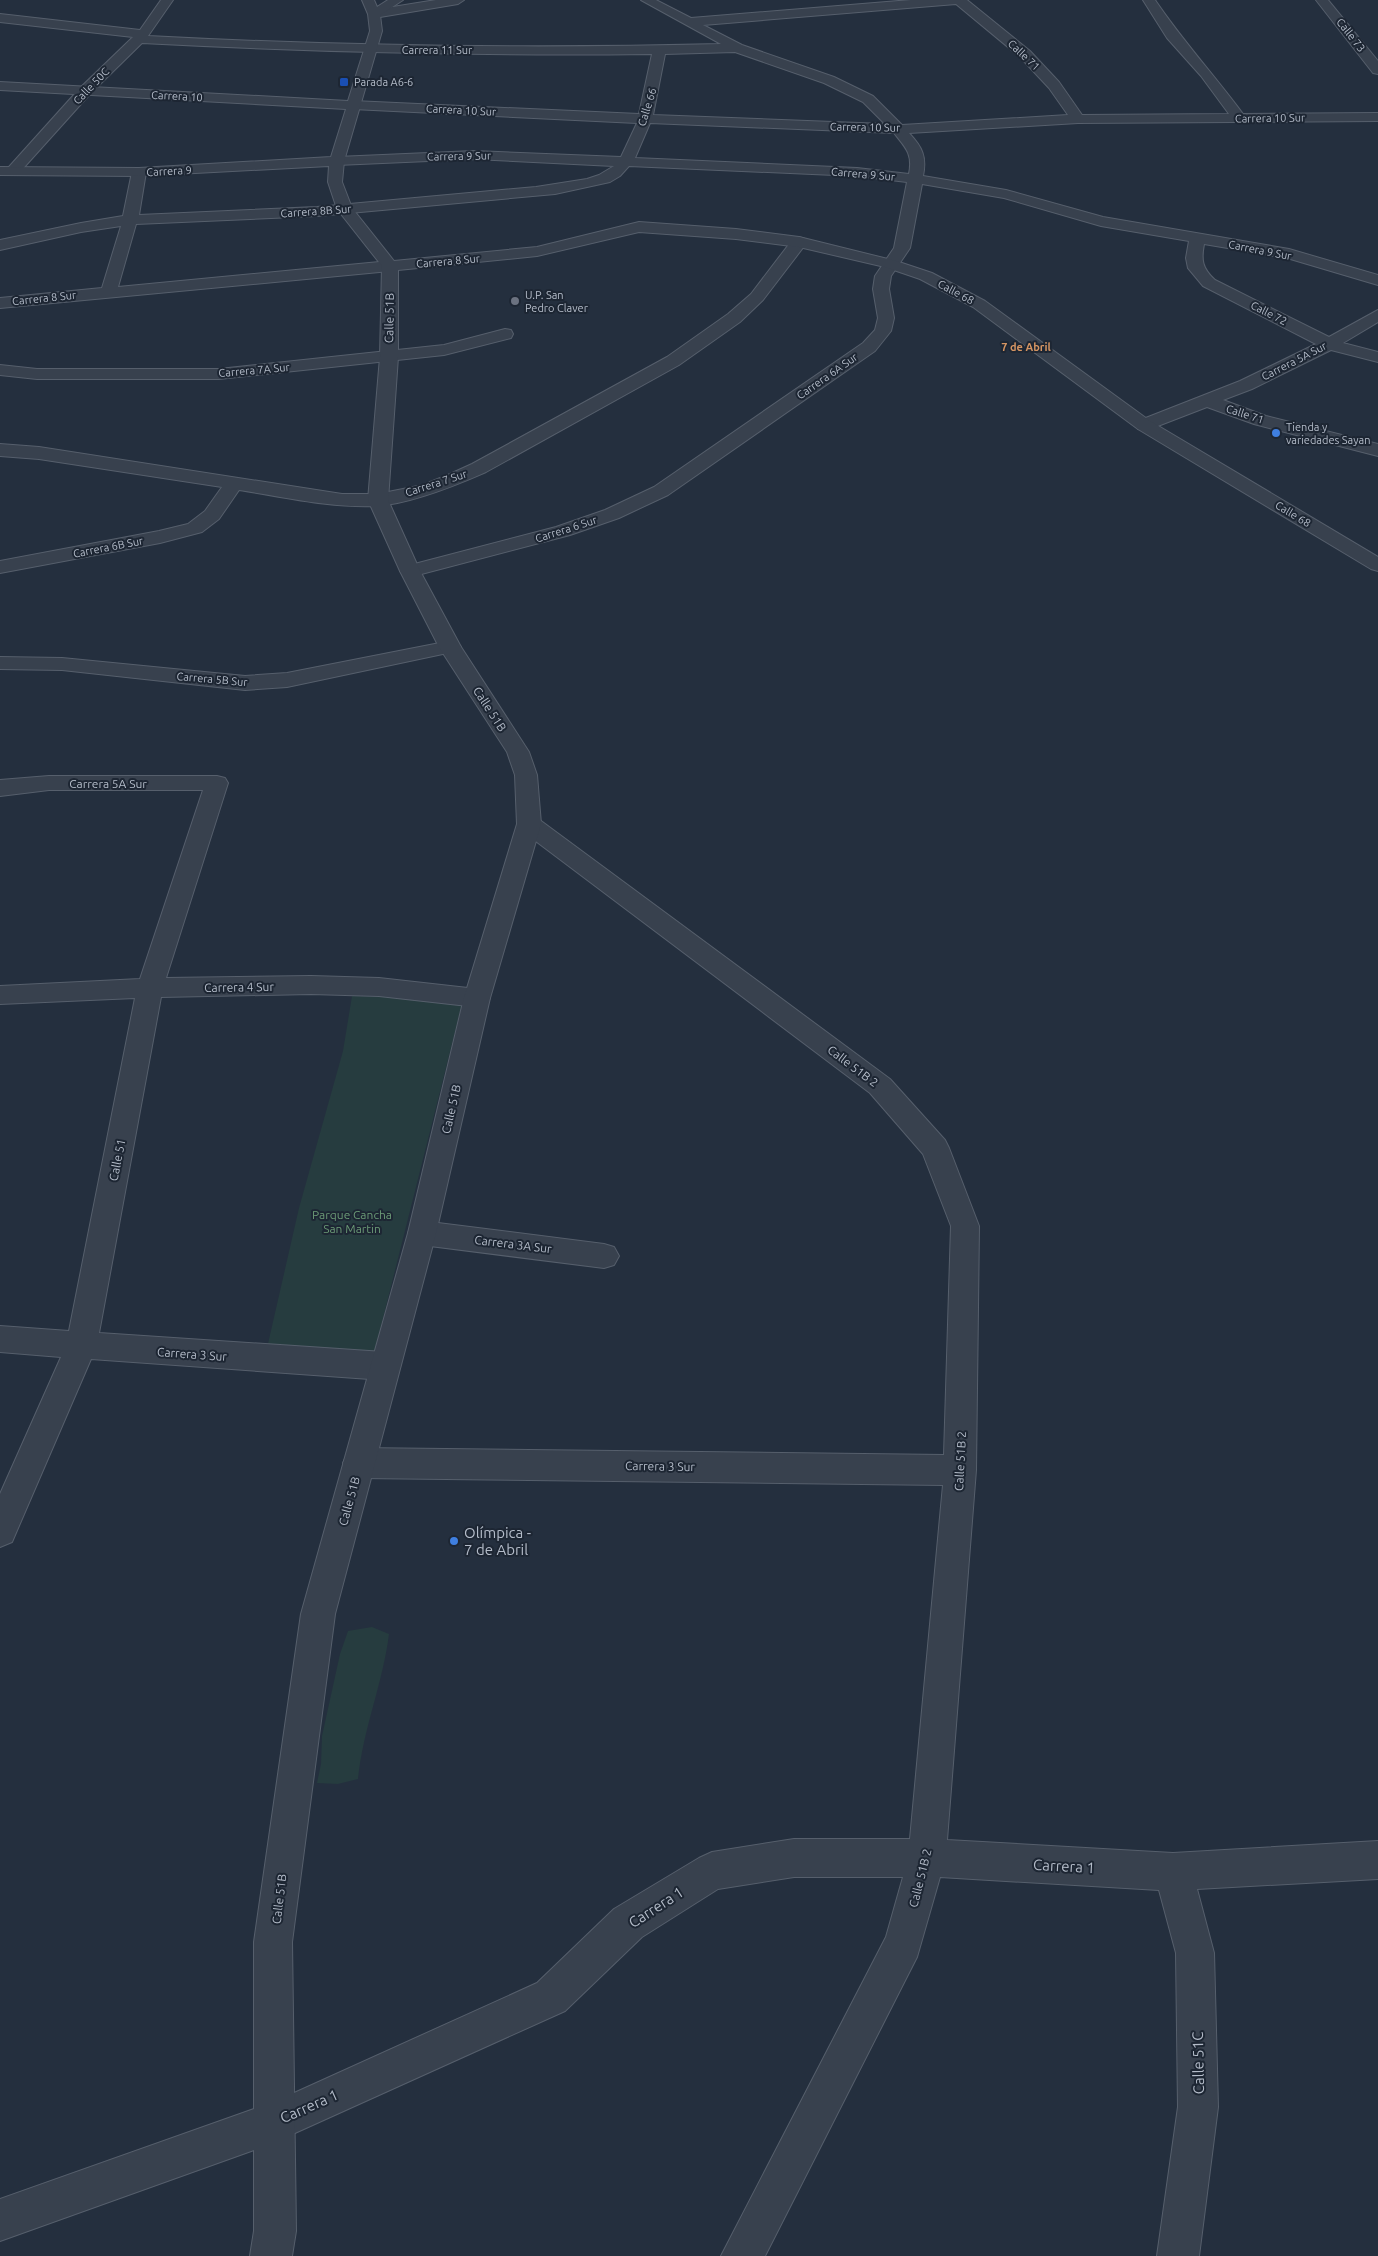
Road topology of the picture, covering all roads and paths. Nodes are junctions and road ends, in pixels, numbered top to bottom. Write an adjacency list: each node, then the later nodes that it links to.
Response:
1 (167, 0): 12 (street, Calle 50C)
2 (368, 0): 9 (street)
3 (397, 0): 9 (street)
4 (458, 0): 9 (street)
5 (648, 0): 11 (street)
6 (958, 0): 11 (street); 23 (street, Calle 71)
7 (1149, 0): 22 (street)
8 (1322, 0): 16 (street, Calle 73)
9 (374, 14): 14 (street)
10 (0, 18): 12 (street, Carrera 11 Sur)
11 (690, 22): 13 (street)
12 (141, 36): 14 (street, Carrera 11 Sur); 18 (street, Calle 50C)
13 (737, 48): 15 (street, Carrera 11 Sur); 24 (street)
14 (371, 49): 15 (street, Carrera 11 Sur); 19 (street)
15 (659, 50): 21 (street, Calle 66)
16 (1378, 70)
17 (0, 86): 18 (street, Carrera 10)
18 (84, 92): 19 (street, Carrera 10); 27 (street, Calle 50C)
19 (353, 105): 21 (street, Carrera 10 Sur); 25 (street)
20 (1378, 116): 22 (street, Carrera 10 Sur)
21 (645, 119): 24 (street, Carrera 10 Sur); 26 (street, Calle 66)
22 (1240, 119): 23 (street, Carrera 10 Sur)
23 (1078, 120): 24 (street, Carrera 10 Sur)
24 (898, 129): 29 (street)
25 (337, 161): 26 (street, Carrera 9 Sur); 28 (street, Carrera 9); 30 (street)
26 (626, 161): 29 (street, Carrera 9 Sur); 30 (street, Carrera 8B Sur)
27 (7, 171): 28 (street, Carrera 9)
28 (139, 172): 31 (street)
29 (917, 178): 32 (street, Carrera 9 Sur); 35 (street)
30 (345, 209): 31 (street, Carrera 8B Sur); 36 (street)
31 (130, 220): 34 (street, Carrera 8B Sur); 38 (street)
32 (1197, 238): 37 (street, Carrera 9 Sur); 42 (street, Calle 72)
33 (799, 242): 35 (street, Carrera 8 Sur); 36 (street, Carrera 8 Sur); 52 (street, Carrera 7 Sur)
34 (0, 245)
35 (890, 264): 47 (street, Calle 68); 50 (street, Carrera 6A Sur)
36 (390, 266): 38 (street, Carrera 8 Sur); 43 (street, Calle 51B)
37 (1378, 280)
38 (109, 291): 39 (street, Carrera 8 Sur)
39 (0, 303)
40 (1378, 315): 42 (street, Carrera 5A Sur)
41 (505, 334): 43 (street, Carrera 7A Sur)
42 (1329, 344): 44 (street, Calle 72); 46 (street, Carrera 5A Sur)
43 (389, 357): 45 (street, Carrera 7A Sur); 52 (street, Calle 51B)
44 (1378, 357)
45 (0, 370)
46 (1208, 401): 47 (street); 49 (street, Calle 71)
47 (1144, 425): 53 (street, Calle 68)
48 (0, 450): 51 (street, Carrera 7 Sur)
49 (1378, 450)
50 (710, 457): 55 (street, Carrera 6 Sur)
51 (234, 483): 52 (street, Carrera 7 Sur); 54 (street, Carrera 6B Sur)
52 (378, 500): 55 (street, Calle 51B)
53 (1378, 565)
54 (0, 568)
55 (410, 570): 56 (street, Calle 51B)
56 (450, 647): 57 (street, Carrera 5B Sur); 60 (street, Calle 51B)
57 (0, 663)
58 (217, 783): 59 (street, Carrera 5A Sur); 61 (street, Calle 51)
59 (0, 788)
60 (530, 824): 63 (street, Calle 51B); 70 (street, Calle 51B 2)
61 (150, 988): 62 (street, Carrera 4 Sur); 63 (street, Carrera 4 Sur); 67 (street, Calle 51)
62 (0, 995)
63 (477, 998): 64 (street, Calle 51B)
64 (422, 1233): 65 (street, Carrera 3A Sur); 68 (street, Calle 51B)
65 (604, 1256)
66 (0, 1339): 67 (street, Carrera 3 Sur)
67 (81, 1346): 68 (street, Carrera 3 Sur); 71 (street, Calle 51)
68 (384, 1366): 69 (street, Calle 51B)
69 (359, 1463): 70 (street, Carrera 3 Sur); 75 (street, Calle 51B)
70 (960, 1470): 72 (street, Calle 51B 2)
71 (0, 1531)
72 (927, 1858): 74 (street, Carrera 1); 75 (street, Carrera 1); 78 (street, Calle 51B 2)
73 (1378, 1860): 74 (street, Carrera 1)
74 (1173, 1872): 79 (street, Calle 51C)
75 (275, 2122): 76 (street, Carrera 1); 77 (street, Calle 51B)
76 (0, 2220)
77 (271, 2256)
78 (742, 2256)
79 (1178, 2256)

